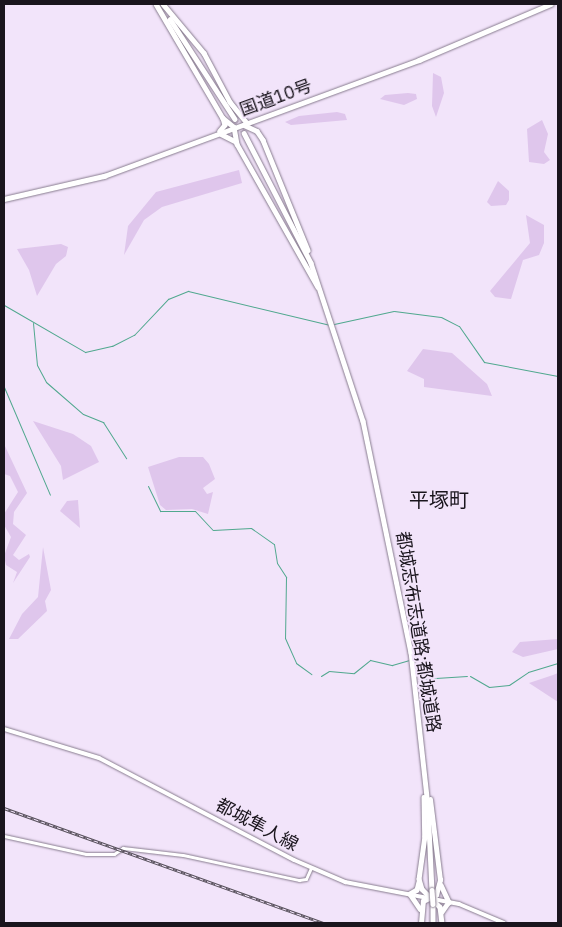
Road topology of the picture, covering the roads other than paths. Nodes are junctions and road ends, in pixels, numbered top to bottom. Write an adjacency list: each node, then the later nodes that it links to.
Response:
1 (157, 4): 6 (highway); 7 (highway)
2 (163, 4): 4 (highway)
3 (551, 4): 5 (highway, 国道10号)
4 (238, 110): 8 (highway); 9 (highway)
5 (265, 117): 8 (highway, 国道10号); 11 (highway)
6 (223, 118): 10 (highway); 13 (highway)
7 (235, 119)
8 (256, 120): 9 (highway, 国道10号)
9 (245, 124): 10 (highway, 国道10号); 11 (highway)
10 (234, 127): 13 (highway, 国道10号); 14 (highway)
11 (258, 132): 16 (highway)
12 (244, 133): 16 (highway, 都城志布志道路;都城道路)
13 (217, 134): 14 (highway); 15 (highway, 国道10号)
14 (237, 144): 17 (highway)
15 (4, 199)
16 (324, 293): 17 (highway, 都城志布志道路;都城道路)
17 (331, 315): 19 (highway, 都城志布志道路;都城道路)
18 (4, 729): 22 (main road, 都城隼人線)
19 (424, 761): 20 (highway, 都城志布志道路;都城道路); 24 (highway)
20 (426, 788): 23 (highway); 31 (highway, 都城志布志道路;都城道路, bridge)
21 (4, 836): 22 (street)
22 (311, 868): 25 (main road, 都城隼人線)
23 (419, 879): 25 (highway); 26 (highway)
24 (440, 880): 26 (highway); 27 (highway)
25 (410, 894): 26 (main road, 都城隼人線); 28 (highway)
26 (431, 898): 27 (main road, 都城隼人線); 28 (highway); 29 (highway)
27 (449, 902): 29 (highway); 33 (main road, 都城隼人線)
28 (420, 913): 30 (highway)
29 (442, 913): 32 (highway)
30 (421, 923)
31 (433, 923)
32 (442, 923)
33 (504, 923)

